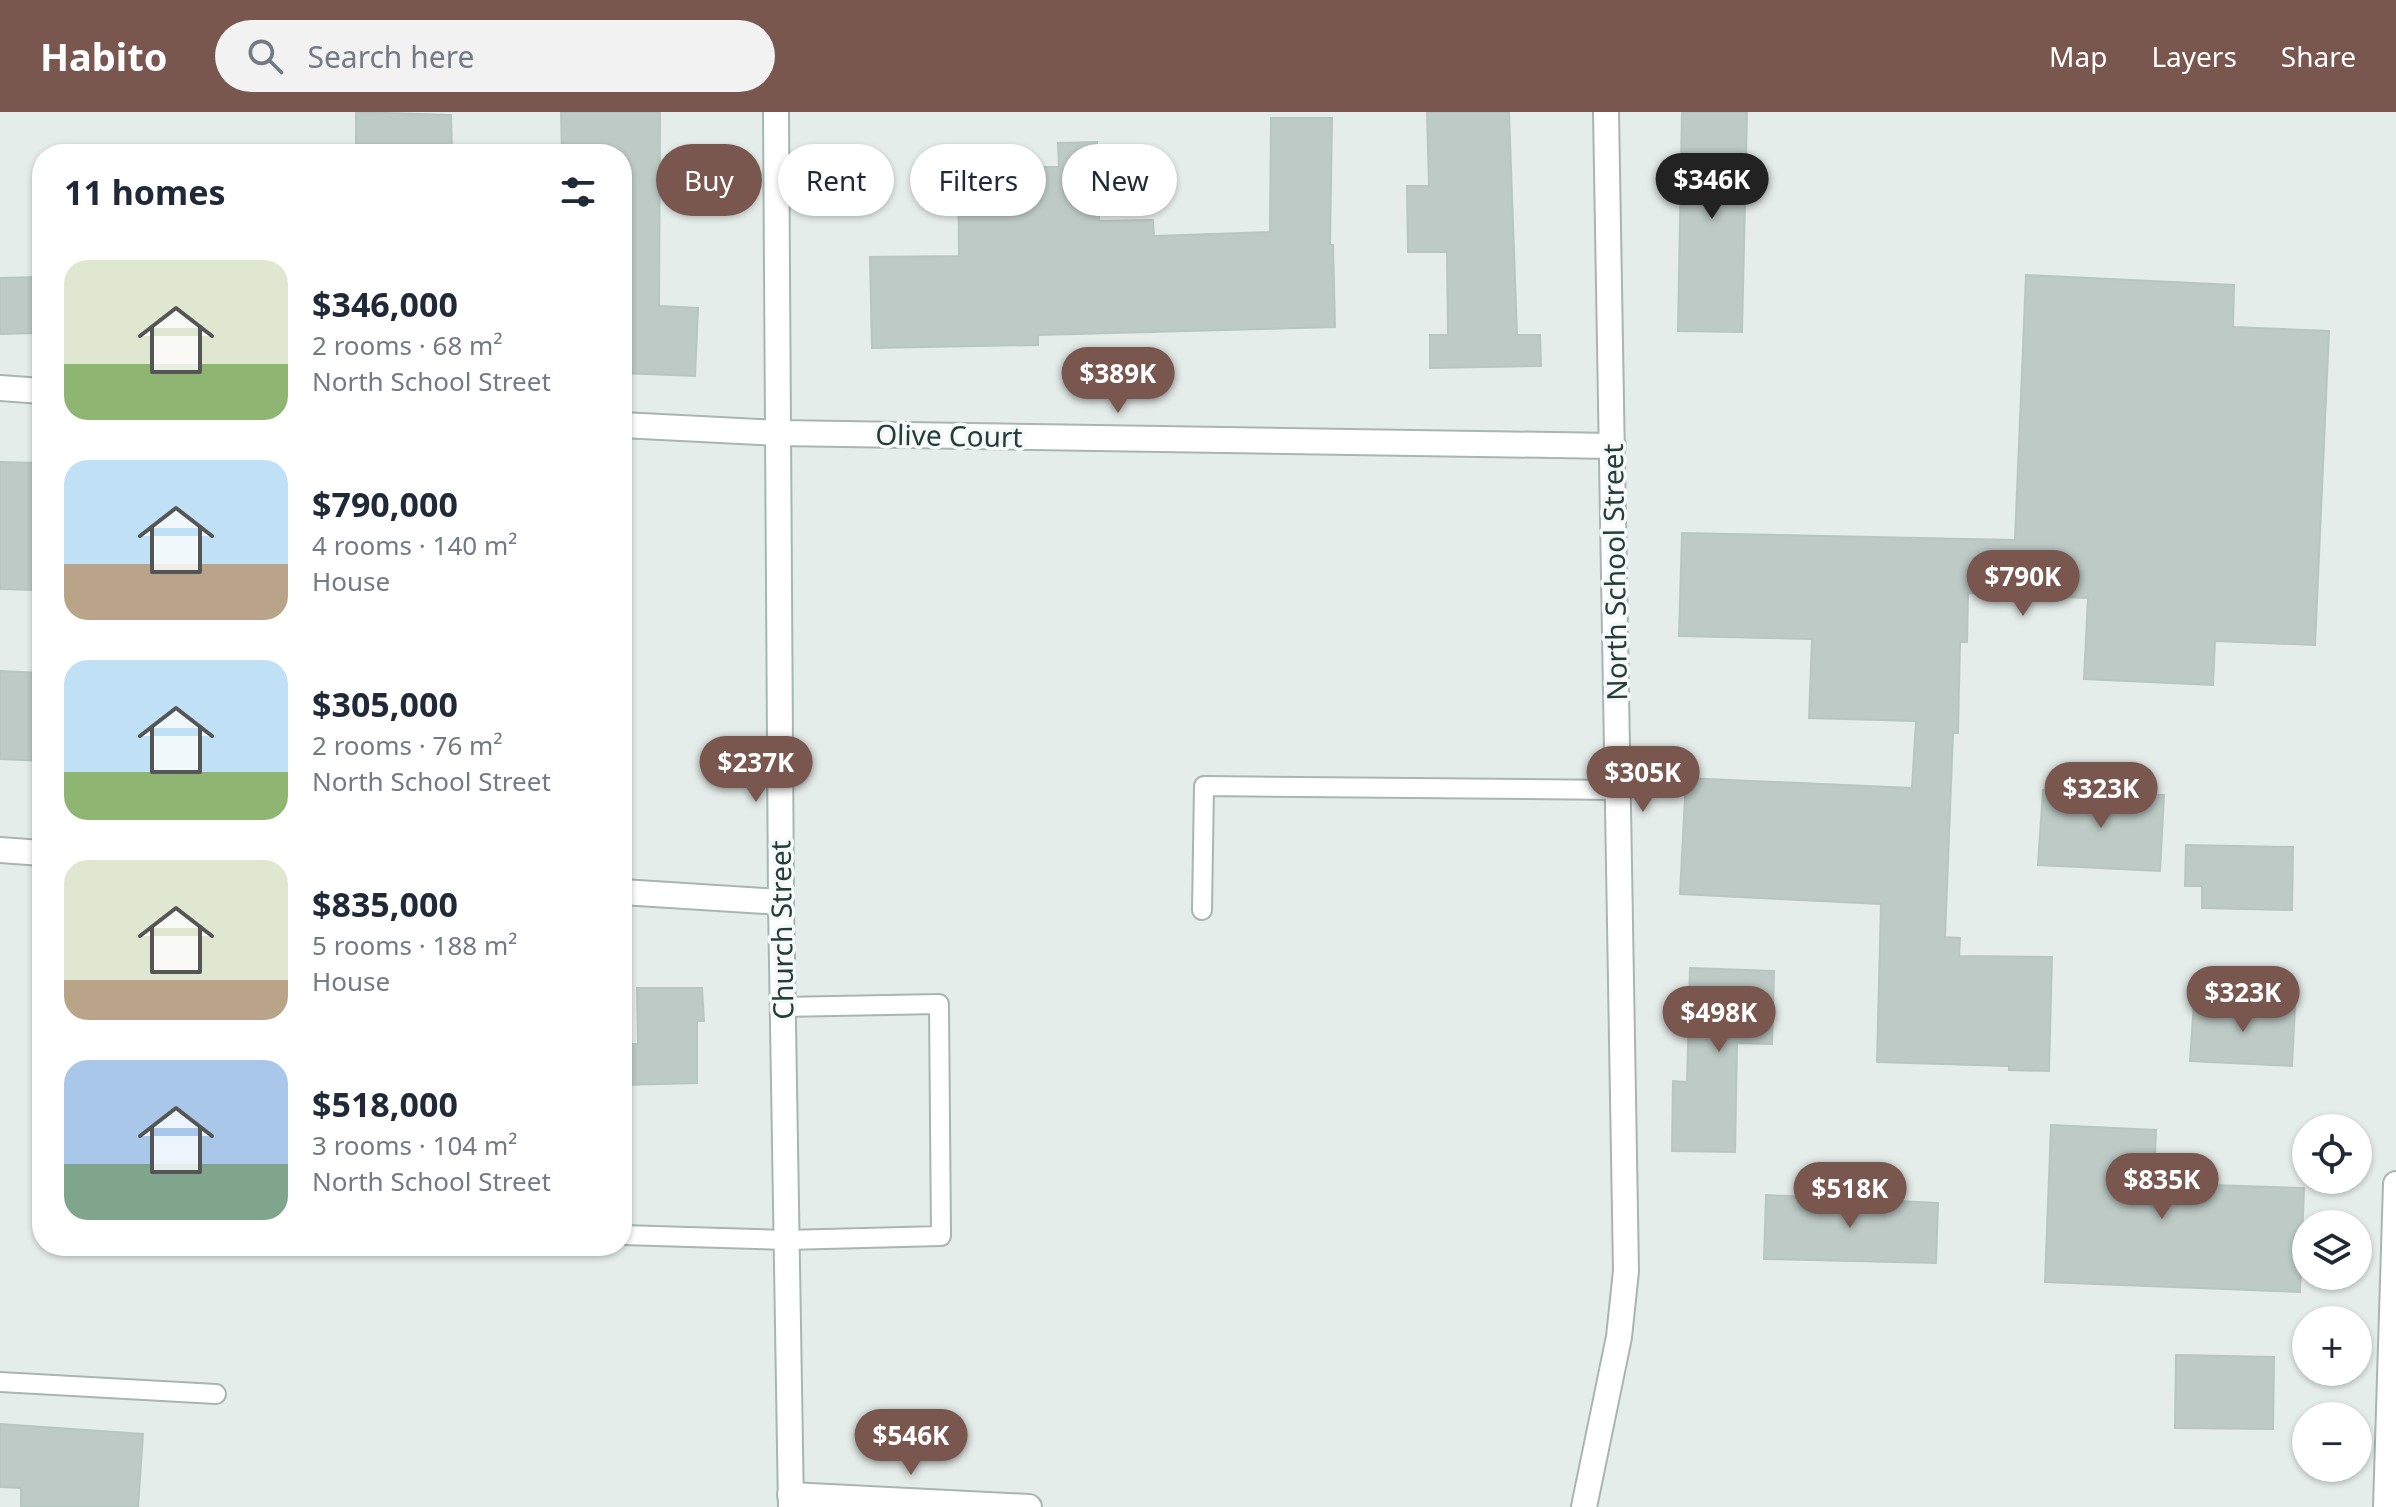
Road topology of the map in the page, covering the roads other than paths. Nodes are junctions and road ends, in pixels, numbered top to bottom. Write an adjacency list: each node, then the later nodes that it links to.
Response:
1 (776, 112): 6 (street, Church Street)
2 (1606, 112): 7 (street, North School Street)
3 (0, 388): 4 (street)
4 (32, 390)
5 (632, 426): 6 (street, Olive Court)
6 (779, 433): 7 (street, Olive Court); 12 (street, Church Street)
7 (1613, 446): 8 (street, North School Street)
8 (1618, 790): 13 (lane); 22 (street, North School Street)
9 (0, 850): 10 (street)
10 (32, 852)
11 (632, 893): 12 (street)
12 (781, 902): 14 (street, Church Street)
13 (1202, 910)
14 (782, 1007): 17 (street, Church Street); 17 (lane)
15 (2396, 1184): 23 (street)
16 (632, 1235): 17 (lane)
17 (786, 1240): 20 (street, Church Street)
18 (0, 1382): 19 (lane)
19 (216, 1394)
20 (790, 1501): 21 (street)
21 (1029, 1507)
22 (1584, 1507)
23 (2386, 1507)

